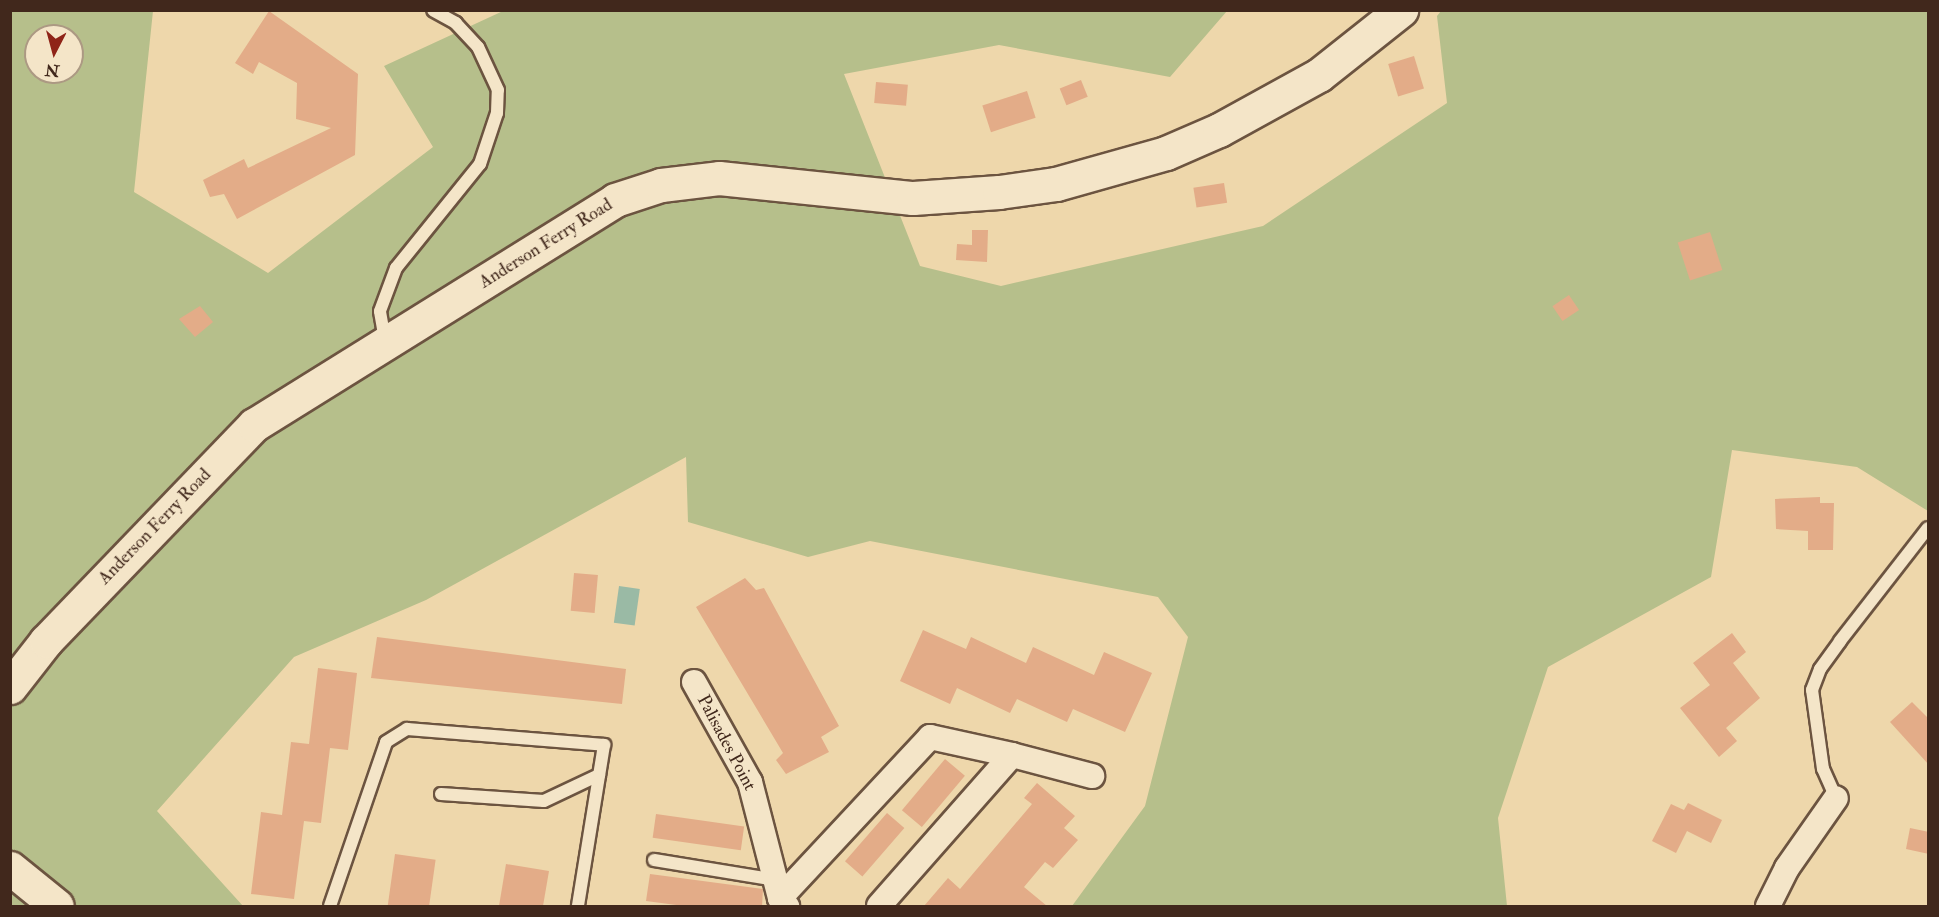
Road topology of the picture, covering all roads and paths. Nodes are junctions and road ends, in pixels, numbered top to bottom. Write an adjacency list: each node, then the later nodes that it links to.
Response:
1 (433, 10): 3 (lane)
2 (1401, 10): 3 (street, Anderson Ferry Road)
3 (385, 343): 6 (street, Anderson Ferry Road)
4 (1929, 528): 11 (lane)
5 (694, 682): 14 (street, Palisades Point)
6 (10, 687)
7 (1011, 755): 9 (street); 14 (street); 18 (street)
8 (599, 775): 10 (lane); 16 (lane); 17 (lane)
9 (1092, 776)
10 (441, 794)
11 (1836, 798): 19 (street)
12 (654, 860): 14 (lane)
13 (10, 868): 15 (street)
14 (781, 895)
15 (57, 906)
16 (330, 906)
17 (578, 906)
18 (879, 906)
19 (1768, 906)

